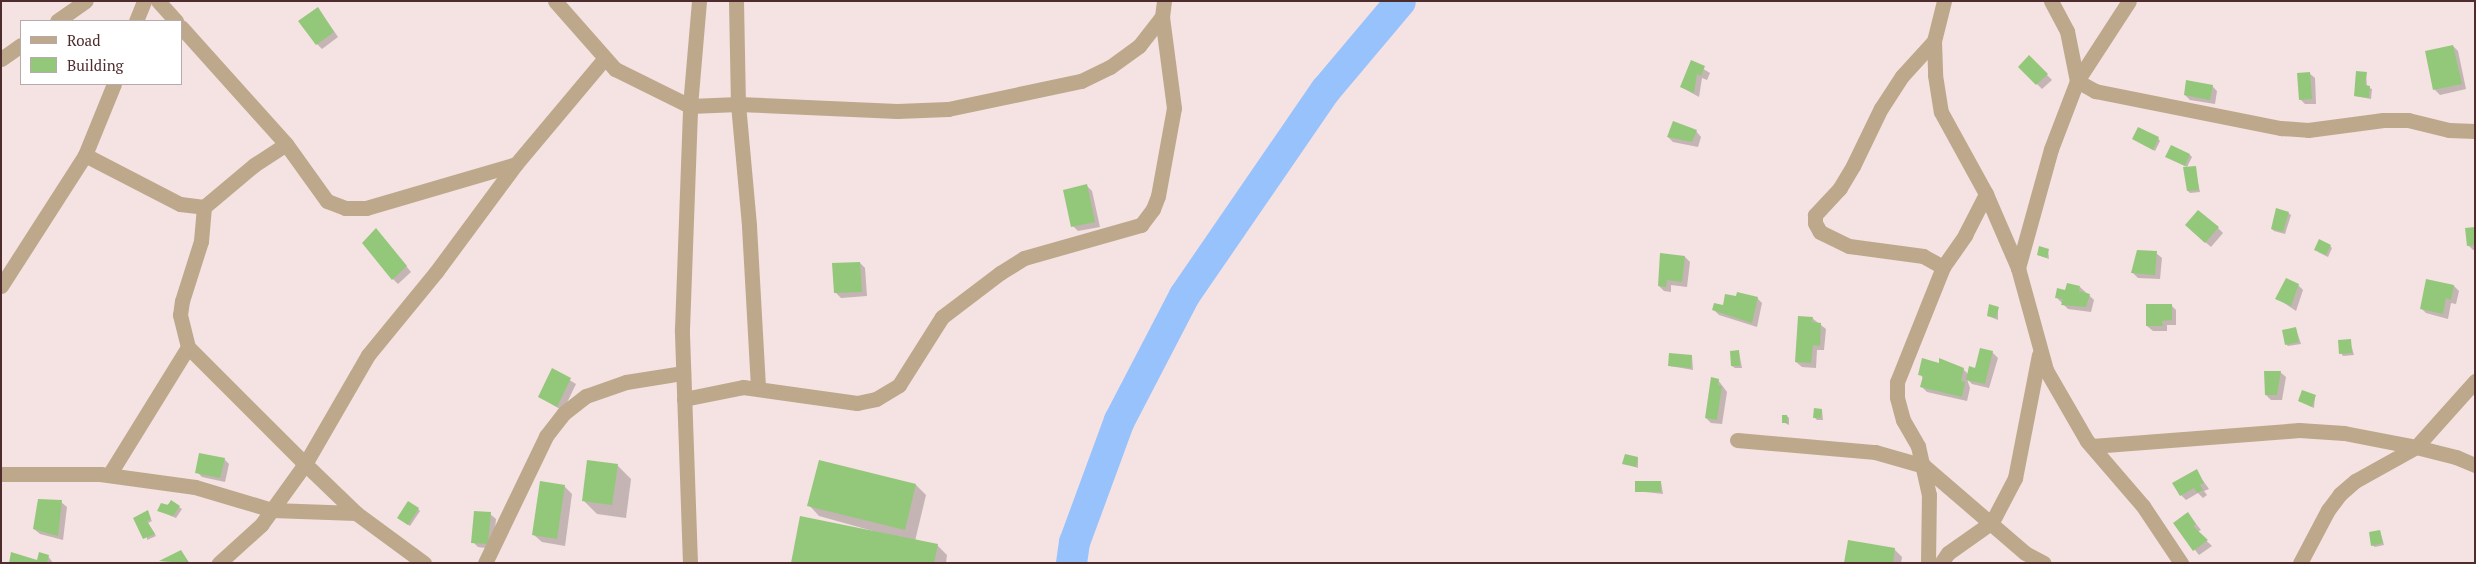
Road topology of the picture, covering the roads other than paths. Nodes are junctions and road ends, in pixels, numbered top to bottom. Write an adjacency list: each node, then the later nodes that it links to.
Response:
1 (86, 1): 12 (street)
2 (144, 1): 13 (street)
3 (158, 1): 14 (street)
4 (555, 1): 19 (street)
5 (699, 1): 23 (street)
6 (736, 1): 22 (street)
7 (1164, 1): 11 (street)
8 (1944, 1): 16 (street)
9 (2051, 1): 20 (street)
10 (2129, 1): 20 (street)
11 (1162, 18): 22 (street); 37 (street)
12 (58, 20)
13 (136, 20)
14 (175, 20)
15 (182, 28): 25 (street)
16 (1934, 41): 28 (street); 30 (street)
17 (20, 46): 18 (street)
18 (1, 59)
19 (604, 60): 23 (street); 27 (street)
20 (2078, 81): 24 (street); 31 (street)
21 (114, 85): 26 (street)
22 (738, 104): 23 (street); 37 (street)
23 (690, 106): 35 (street)
24 (2475, 130)
25 (286, 144): 27 (street); 29 (street)
26 (85, 155): 29 (street); 32 (street)
27 (516, 164): 42 (street)
28 (1986, 194): 30 (street); 31 (street)
29 (204, 207): 33 (street)
30 (1942, 267): 44 (street)
31 (2018, 268): 34 (street)
32 (1, 286)
33 (188, 347): 42 (street); 46 (street)
34 (2040, 354): 40 (street); 49 (street)
35 (683, 372): 38 (street); 52 (street)
36 (2475, 381): 41 (street)
37 (758, 387): 38 (street)
38 (684, 399): 53 (street)
39 (1737, 440): 44 (street)
40 (2092, 446): 41 (street); 57 (street)
41 (2416, 447): 43 (street); 58 (street)
42 (305, 464): 47 (street); 48 (street)
43 (2475, 465)
44 (1924, 466): 49 (street); 54 (street)
45 (1, 474): 46 (street)
46 (109, 475): 47 (street)
47 (272, 510): 48 (street); 50 (street)
48 (356, 513): 51 (street)
49 (1992, 522): 55 (street); 56 (street)
50 (219, 563)
51 (424, 563)
52 (485, 563)
53 (690, 563)
54 (1928, 563)
55 (1941, 563)
56 (2044, 563)
57 (2181, 563)
58 (2300, 563)

